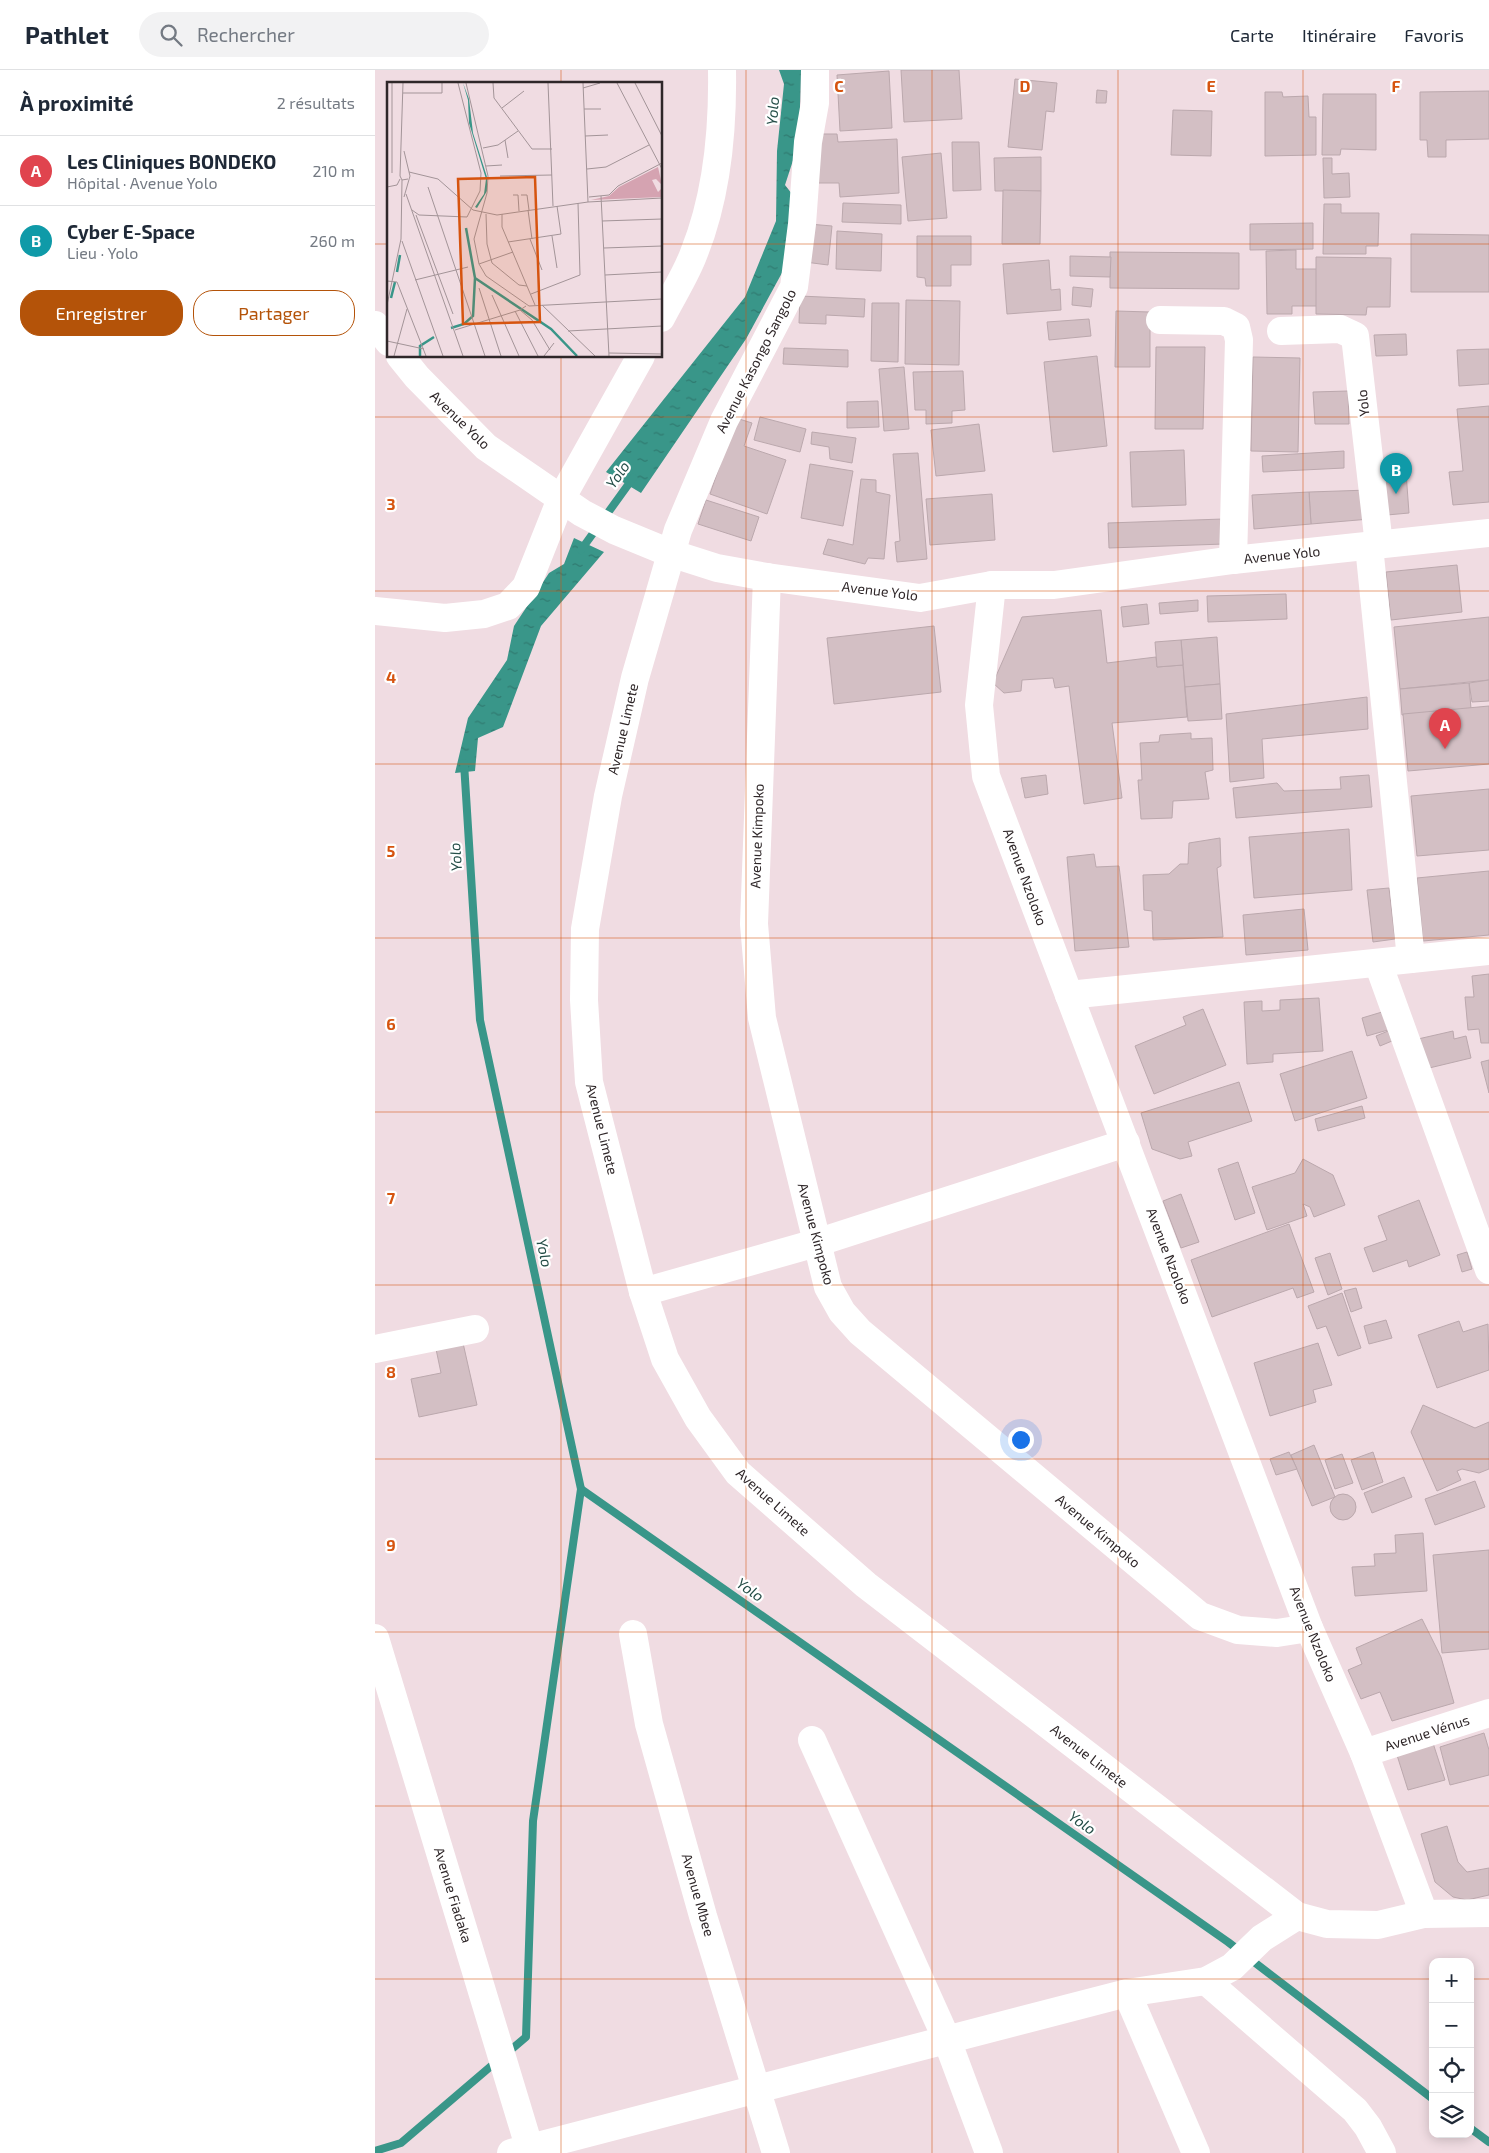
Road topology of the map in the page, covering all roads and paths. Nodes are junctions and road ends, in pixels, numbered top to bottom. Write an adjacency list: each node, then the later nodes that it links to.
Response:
1 (722, 70): 3 (street)
2 (815, 70): 13 (street, Avenue Kasongo Sangolo)
3 (663, 314)
4 (1160, 320): 14 (street)
5 (375, 324): 7 (street)
6 (1281, 331): 12 (street, Yolo)
7 (387, 339)
8 (402, 358): 10 (street, Avenue Yolo)
9 (640, 358): 10 (street)
10 (572, 506): 13 (street, Avenue Yolo); 17 (street)
11 (1489, 533): 12 (street, Avenue Yolo)
12 (1374, 546): 14 (street, Avenue Yolo); 19 (street)
13 (670, 553): 15 (street, Avenue Yolo); 25 (street, Avenue Limete)
14 (1233, 560): 16 (street, Avenue Yolo)
15 (767, 577): 16 (street, Avenue Yolo); 23 (street, Avenue Kimpoko)
16 (992, 585): 21 (street, Avenue Nzoloko)
17 (375, 611)
18 (1489, 950): 19 (street)
19 (1411, 959): 20 (street)
20 (1378, 963): 21 (street); 24 (street)
21 (1069, 995): 22 (street, Avenue Nzoloko)
22 (1126, 1143): 23 (street); 28 (street, Avenue Nzoloko)
23 (816, 1243): 25 (street); 28 (street, Avenue Kimpoko)
24 (1489, 1270)
25 (643, 1292): 36 (street, Avenue Limete)
26 (475, 1329): 27 (street)
27 (375, 1349)
28 (1309, 1628): 33 (street, Avenue Nzoloko)
29 (633, 1634): 40 (street, Avenue Mbee)
30 (375, 1638): 41 (street, Avenue Fiadaka)
31 (1489, 1714): 33 (street, Avenue Vénus)
32 (812, 1740): 39 (street)
33 (1364, 1754): 35 (street, Avenue Nzoloko)
34 (1489, 1913): 35 (street, Avenue Limete)
35 (1425, 1914): 36 (street, Avenue Limete)
36 (1297, 1916): 37 (street)
37 (1206, 1981): 38 (street); 45 (street)
38 (1127, 1993): 39 (street); 44 (street)
39 (947, 2040): 40 (street); 43 (street)
40 (757, 2088): 41 (street); 42 (street, Avenue Mbee)
41 (524, 2151)
42 (776, 2153)
43 (989, 2153)
44 (1196, 2153)
45 (1382, 2153)

